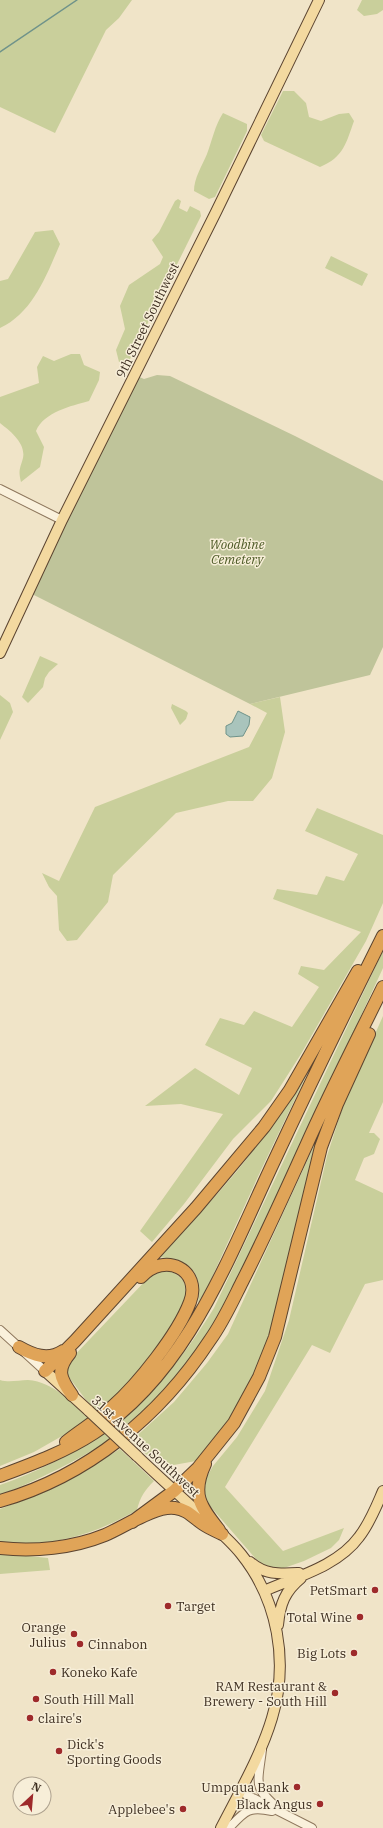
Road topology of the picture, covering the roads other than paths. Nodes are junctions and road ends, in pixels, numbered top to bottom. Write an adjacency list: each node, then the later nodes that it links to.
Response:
1 (319, 0): 3 (main road, 9th Street Southwest)
2 (0, 489): 3 (street)
3 (62, 520): 4 (main road, 9th Street Southwest)
4 (0, 653)
5 (383, 929): 10 (highway)
6 (383, 936): 15 (highway)
7 (383, 987): 19 (highway)
8 (383, 1002): 14 (highway)
9 (0, 1330): 11 (street, 31st Avenue Southwest)
10 (75, 1341): 11 (highway); 12 (highway)
11 (18, 1347): 12 (street, 31st Avenue Southwest)
12 (45, 1371): 13 (main road, 31st Avenue Southwest)
13 (72, 1395): 15 (highway); 17 (main road, 31st Avenue Southwest, bridge)
14 (213, 1451): 17 (highway); 23 (highway)
15 (42, 1460): 16 (highway)
16 (0, 1476)
17 (174, 1491): 22 (highway); 23 (main road, 31st Avenue Southwest)
18 (383, 1491): 21 (main road)
19 (0, 1501)
20 (383, 1504): 21 (street)
21 (373, 1513): 26 (main road)
22 (132, 1522): 23 (highway); 24 (highway)
23 (222, 1534): 25 (main road, 31st Avenue Southwest)
24 (0, 1548)
25 (240, 1553): 26 (main road); 27 (main road, 31st Avenue Southwest)
26 (307, 1572): 27 (main road); 28 (main road)
27 (264, 1591): 28 (main road, 31st Avenue Southwest)
28 (278, 1636): 29 (main road)
29 (263, 1742): 30 (main road); 31 (street)
30 (239, 1791): 31 (street); 32 (main road)
31 (283, 1813): 33 (street); 34 (street)
32 (222, 1828)
33 (229, 1828)
34 (312, 1828)

